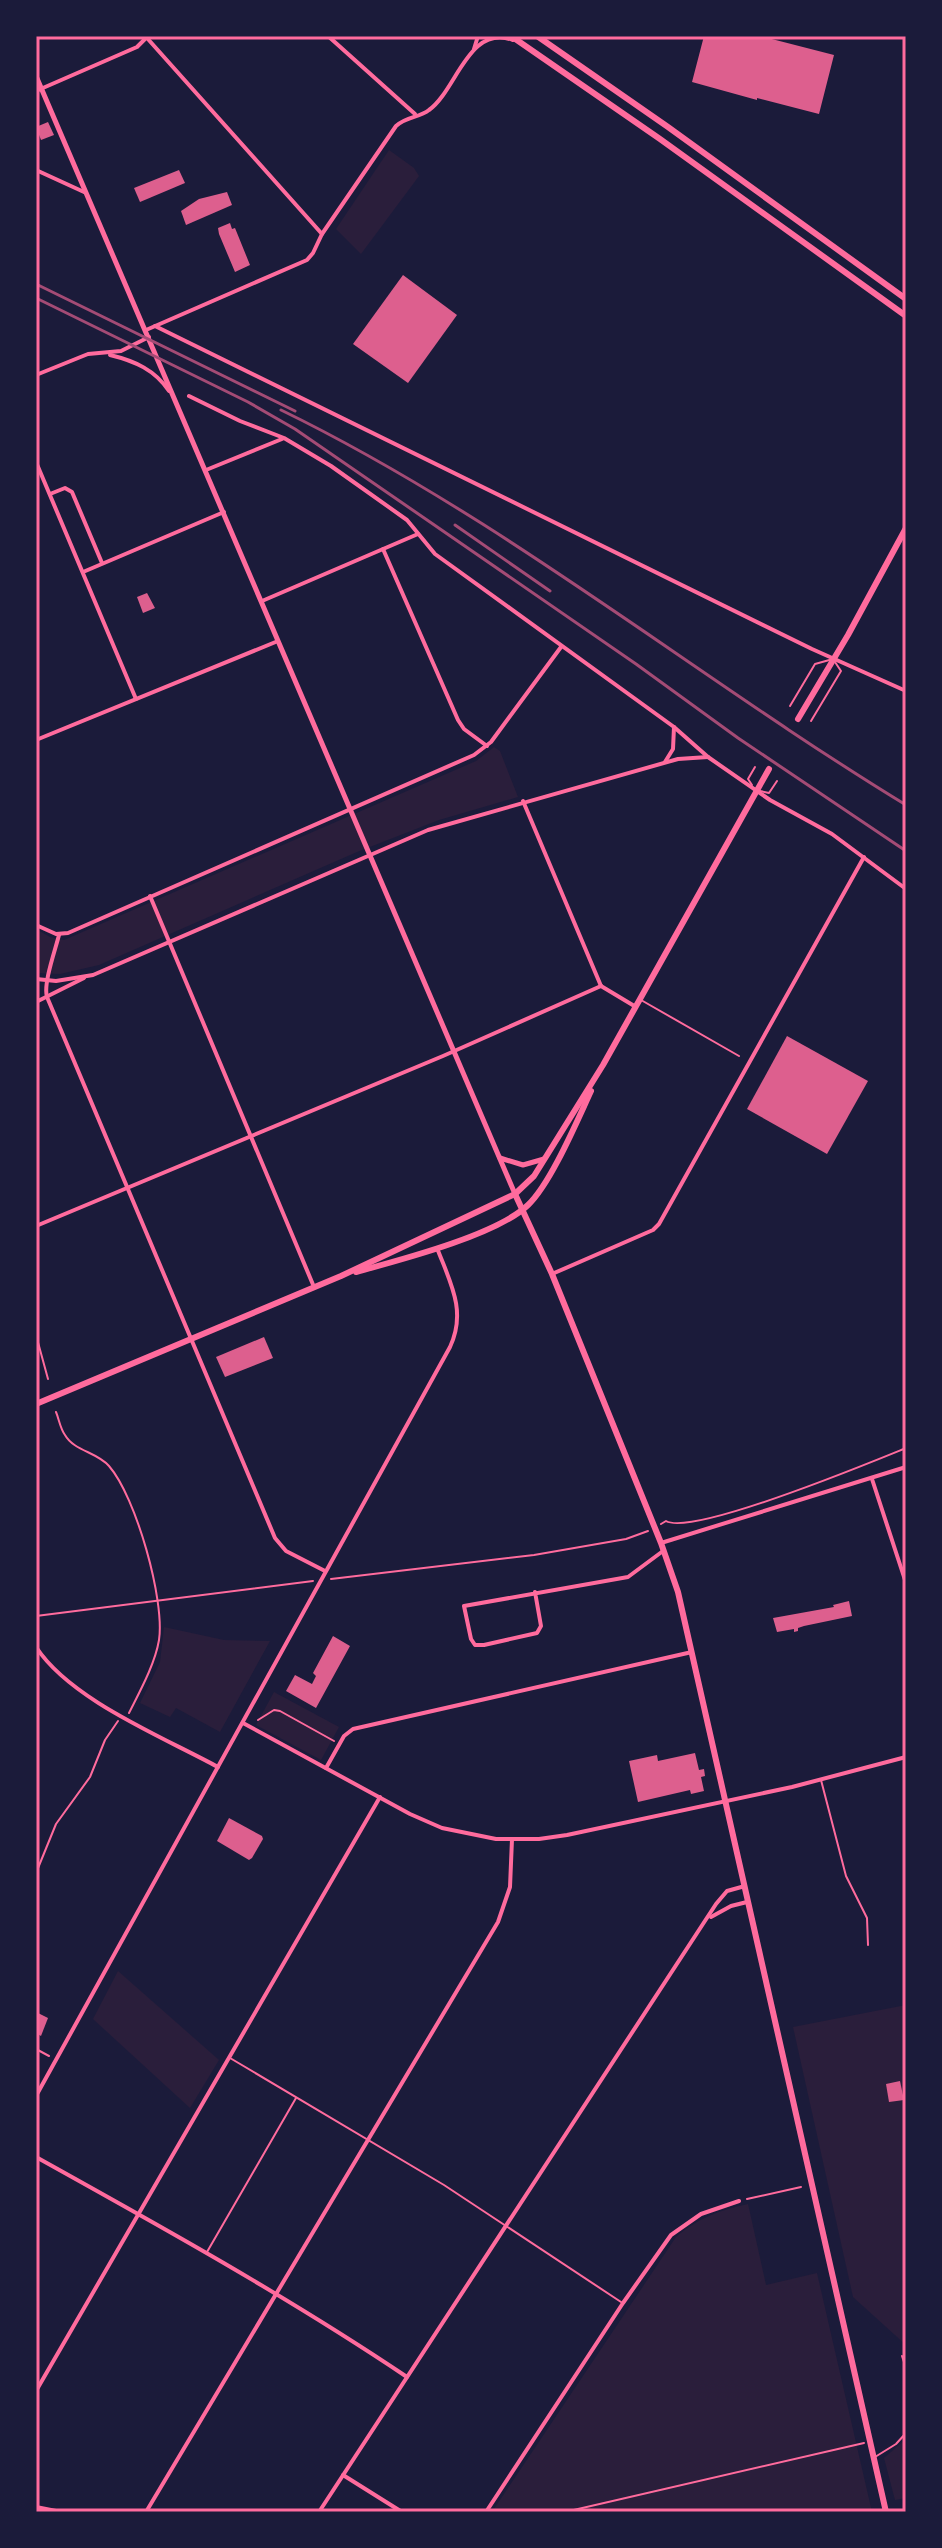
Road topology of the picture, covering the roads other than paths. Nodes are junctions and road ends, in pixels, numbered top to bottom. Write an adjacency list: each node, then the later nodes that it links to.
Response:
1 (328, 36): 10 (street)
2 (478, 36): 7 (street)
3 (511, 36): 6 (main road)
4 (537, 36): 14 (main road)
5 (148, 37): 9 (street); 13 (street)
6 (526, 47): 7 (street); 15 (main road)
7 (474, 50): 10 (street)
8 (36, 76): 9 (street)
9 (39, 90): 12 (street)
10 (416, 115): 13 (street)
11 (36, 170): 12 (street)
12 (87, 193): 17 (street)
13 (322, 234): 16 (street)
14 (906, 299)
15 (906, 316)
16 (155, 326): 17 (street); 35 (street)
17 (147, 333): 18 (street); 21 (street)
18 (104, 353): 19 (street); 21 (street)
19 (36, 375)
20 (189, 396): 22 (street)
21 (174, 398): 24 (street)
22 (284, 438): 24 (street); 28 (street)
23 (36, 462): 25 (street)
24 (206, 470): 26 (street)
25 (50, 494): 30 (street); 31 (street)
26 (224, 512): 30 (street); 32 (street)
27 (906, 528): 35 (main road)
28 (419, 534): 29 (street); 34 (street)
29 (383, 549): 32 (street); 43 (street)
30 (102, 563): 31 (street)
31 (82, 572): 37 (street)
32 (262, 601): 33 (street)
33 (280, 641): 37 (street); 51 (street)
34 (561, 647): 41 (street); 43 (street)
35 (833, 659): 36 (street); 38 (lane); 39 (main road); 40 (lane)
36 (906, 691)
37 (136, 700): 42 (street)
38 (790, 706)
39 (798, 719)
40 (811, 721)
41 (674, 727): 44 (street); 45 (street)
42 (36, 740)
43 (487, 746): 51 (street)
44 (708, 757): 45 (street); 49 (street)
45 (663, 763): 50 (street)
46 (755, 767): 49 (lane)
47 (769, 769): 49 (main road)
48 (777, 781): 49 (lane)
49 (757, 791): 53 (street); 65 (main road)
50 (523, 801): 52 (street); 62 (street)
51 (352, 807): 52 (street); 55 (street)
52 (372, 854): 58 (street); 66 (street)
53 (864, 857): 54 (street); 77 (street)
54 (906, 889)
55 (150, 896): 57 (street); 58 (street)
56 (36, 925): 57 (street)
57 (59, 935): 61 (street)
58 (169, 942): 59 (street); 69 (street)
59 (86, 977): 61 (street); 63 (street)
60 (36, 979): 61 (street)
61 (46, 981): 63 (street)
62 (601, 986): 65 (street); 66 (street)
63 (47, 997): 64 (street); 72 (street)
64 (36, 1002)
65 (638, 1003): 67 (lane); 68 (main road)
66 (455, 1051): 69 (street); 70 (street)
67 (739, 1056)
68 (603, 1065): 71 (main road); 74 (main road)
69 (252, 1137): 72 (street); 79 (street)
70 (500, 1158): 71 (street); 73 (street)
71 (544, 1159): 73 (main road)
72 (128, 1188): 75 (street); 80 (street)
73 (515, 1194): 74 (main road); 78 (main road)
74 (522, 1210): 76 (main road); 77 (main road)
75 (36, 1226)
76 (437, 1248): 78 (main road); 86 (street)
77 (552, 1274): 84 (main road)
78 (341, 1276): 79 (main road)
79 (314, 1287): 80 (main road)
80 (191, 1338): 81 (main road); 86 (street)
81 (36, 1404)
82 (906, 1467): 83 (street)
83 (872, 1479): 84 (street); 87 (street)
84 (661, 1543): 85 (main road)
85 (664, 1551): 88 (street); 90 (main road)
86 (326, 1572): 91 (street)
87 (906, 1583)
88 (535, 1592): 88 (street)
89 (36, 1647): 93 (street)
90 (692, 1652): 94 (street); 97 (main road)
91 (243, 1723): 93 (street); 94 (street)
92 (906, 1757): 95 (street)
93 (218, 1767): 104 (street)
94 (326, 1768): 96 (street)
95 (821, 1779): 97 (street); 102 (lane)
96 (380, 1797): 98 (street); 103 (street)
97 (726, 1800): 98 (street); 99 (main road)
98 (512, 1839): 106 (street)
99 (745, 1886): 100 (main road); 101 (street)
100 (748, 1902): 101 (street); 119 (main road)
101 (709, 1918): 110 (street)
102 (868, 1945)
103 (229, 2057): 105 (lane); 109 (street)
104 (36, 2096)
105 (297, 2097): 106 (lane); 111 (lane)
106 (369, 2139): 110 (lane); 112 (street)
107 (36, 2157): 109 (street)
108 (739, 2201): 113 (street)
109 (138, 2214): 111 (street); 117 (street)
110 (507, 2227): 113 (lane); 116 (street)
111 (206, 2253): 112 (street)
112 (275, 2294): 116 (street); 123 (street)
113 (623, 2303): 126 (street)
114 (902, 2356): 115 (lane)
115 (906, 2368)
116 (407, 2377): 120 (street)
117 (36, 2391)
118 (906, 2433): 119 (lane)
119 (874, 2458): 127 (main road)
120 (343, 2475): 124 (street); 125 (street)
121 (36, 2507): 122 (street)
122 (61, 2512)
123 (146, 2512)
124 (319, 2512)
125 (402, 2512)
126 (486, 2512)
127 (886, 2512)

